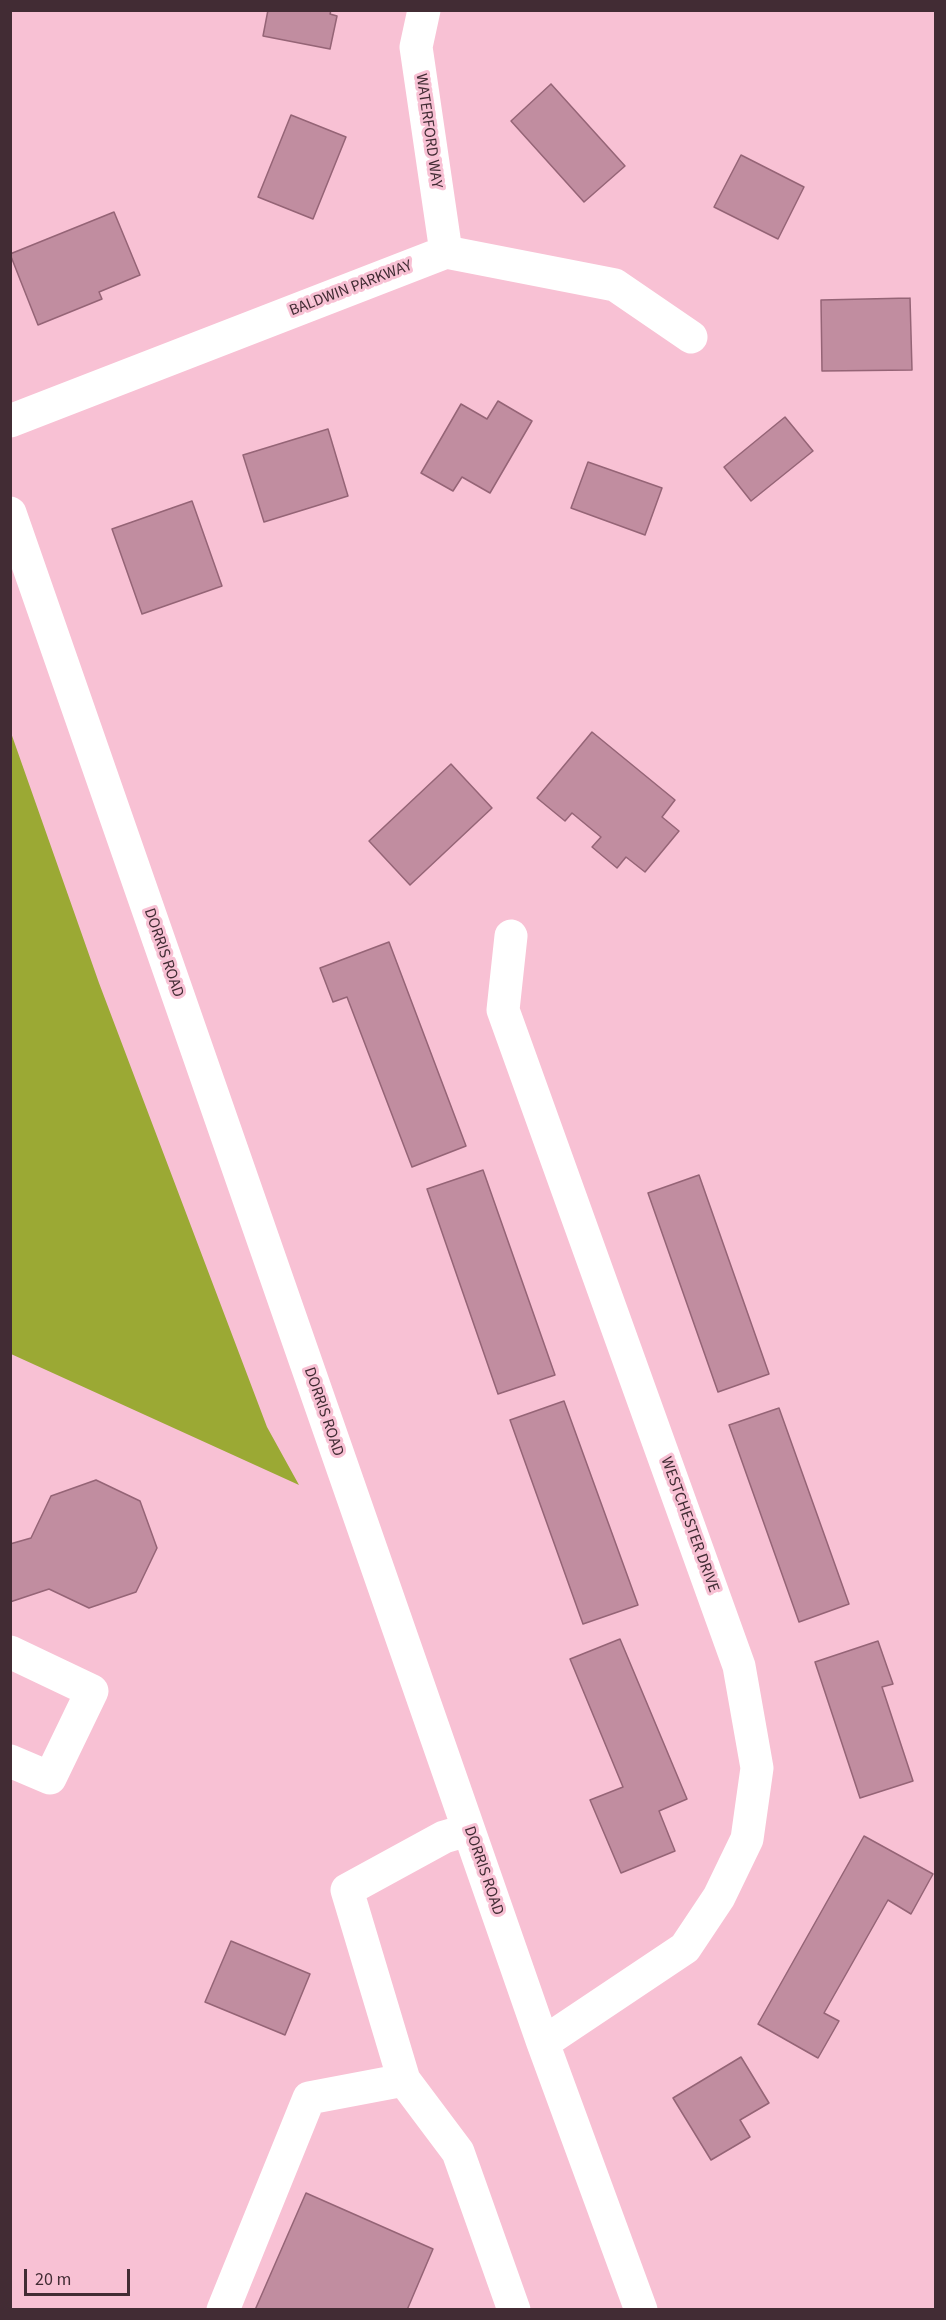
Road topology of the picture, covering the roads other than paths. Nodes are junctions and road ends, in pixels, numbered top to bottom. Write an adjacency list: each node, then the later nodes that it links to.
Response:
1 (423, 10): 2 (street, WATERFORD WAY)
2 (446, 252): 3 (street); 4 (street, BALDWIN PARKWAY)
3 (691, 337)
4 (10, 421)
5 (10, 513): 9 (street, DORRIS ROAD)
6 (511, 936): 10 (street, WESTCHESTER DRIVE)
7 (10, 1652): 8 (street)
8 (10, 1761)
9 (468, 1830): 10 (street, DORRIS ROAD); 11 (street)
10 (543, 2043): 14 (street, DORRIS ROAD)
11 (404, 2080): 12 (street); 13 (street)
12 (223, 2310)
13 (514, 2310)
14 (641, 2310)

